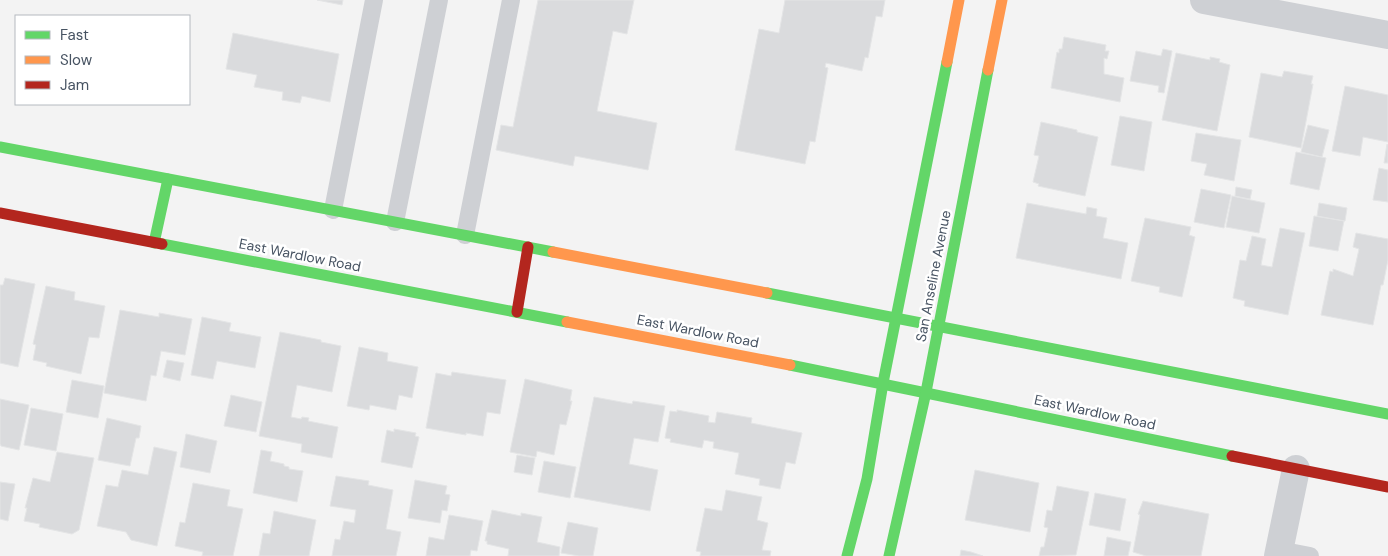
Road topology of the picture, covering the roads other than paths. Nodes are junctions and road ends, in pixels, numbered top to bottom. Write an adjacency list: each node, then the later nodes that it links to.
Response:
1 (374, 0): 10 (lane)
2 (439, 0): 12 (lane)
3 (511, 0): 13 (lane)
4 (959, 0): 17 (main road, San Anseline Avenue)
5 (1002, 0): 18 (main road, San Anseline Avenue)
6 (1204, 0): 7 (street)
7 (1388, 35)
8 (0, 147): 9 (main road)
9 (168, 179): 10 (main road); 14 (main road)
10 (333, 210): 12 (main road)
11 (0, 214): 14 (main road, East Wardlow Road)
12 (395, 222): 13 (main road)
13 (465, 235): 15 (main road)
14 (154, 243): 16 (main road, East Wardlow Road)
15 (528, 247): 16 (main road); 17 (main road)
16 (516, 312): 19 (main road, East Wardlow Road)
17 (897, 318): 18 (main road); 19 (main road, San Anseline Avenue)
18 (938, 326): 20 (main road, San Anseline Avenue); 21 (main road)
19 (883, 383): 20 (main road, East Wardlow Road); 25 (main road, San Anseline Avenue)
20 (926, 392): 22 (main road, East Wardlow Road); 26 (main road, San Anseline Avenue)
21 (1388, 414)
22 (1296, 469): 23 (main road, East Wardlow Road); 24 (street)
23 (1388, 487)
24 (1278, 553): 27 (lane)
25 (847, 556)
26 (889, 556)
27 (1310, 556)

